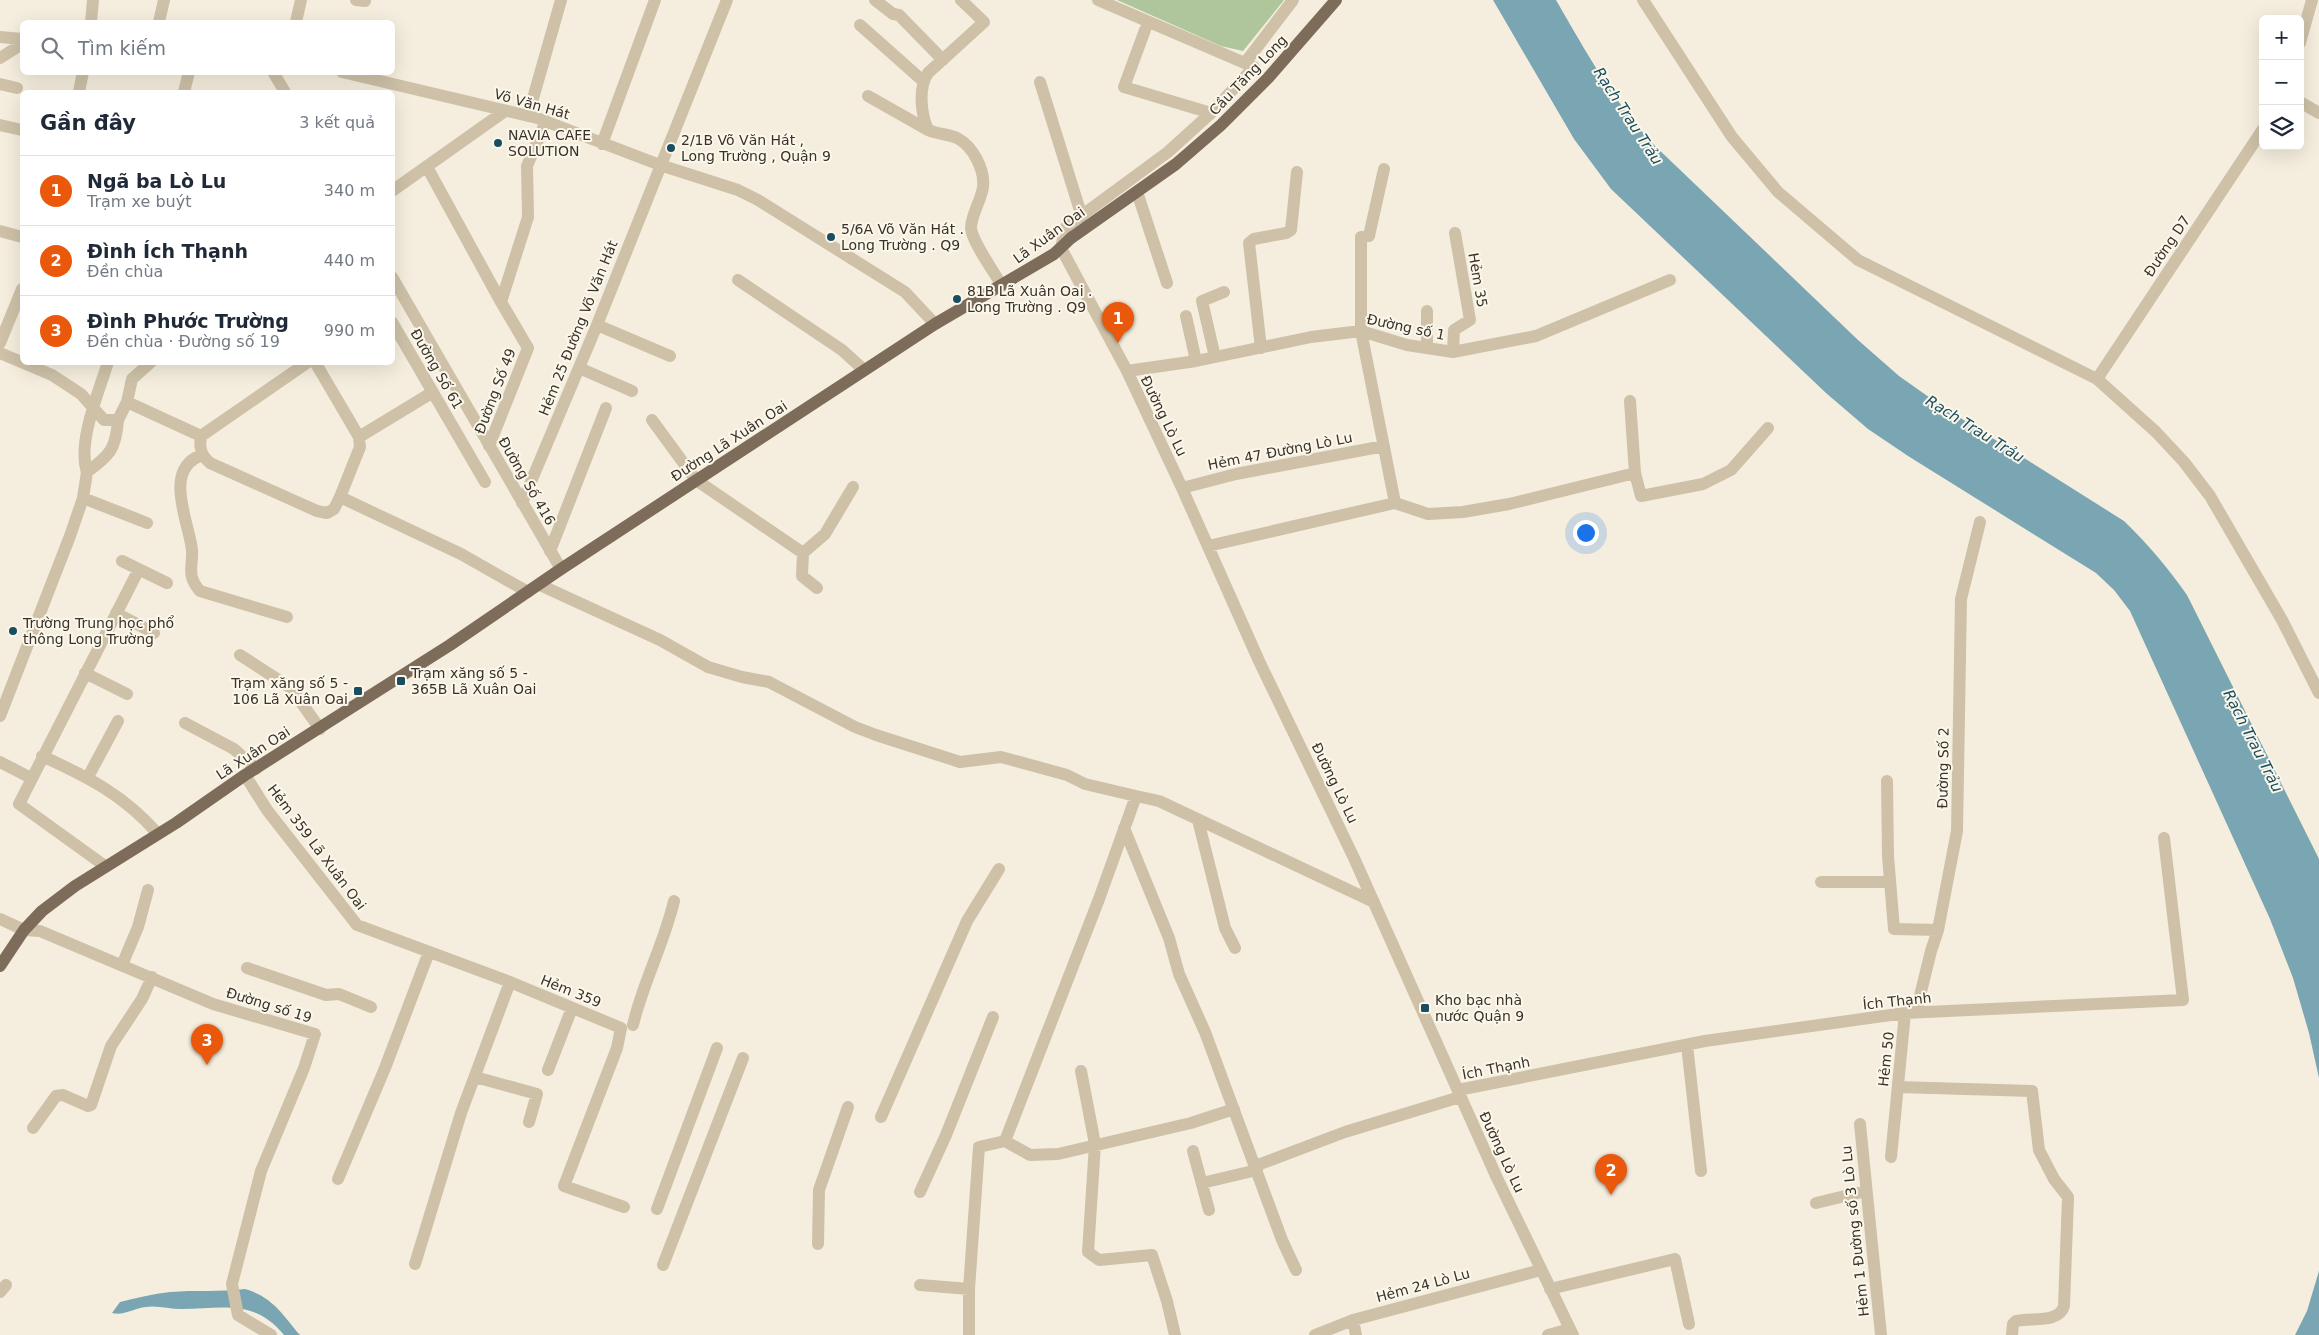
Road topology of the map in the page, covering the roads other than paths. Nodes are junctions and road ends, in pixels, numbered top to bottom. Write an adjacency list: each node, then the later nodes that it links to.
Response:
1 (93, 0): 14 (street)
2 (164, 0): 15 (street)
3 (301, 0): 16 (street)
4 (561, 0): 42 (street)
5 (655, 0): 48 (street)
6 (727, 0): 50 (street, Hẻm 25 Đường Võ Văn Hát)
7 (875, 0): 24 (street)
8 (961, 0): 24 (street)
9 (1098, 0): 25 (street)
10 (1293, 0): 25 (street)
11 (1336, 0): 49 (main road, Cầu Tăng Long)
12 (1643, 0): 92 (street)
13 (2312, 0): 18 (street)
14 (91, 20)
15 (159, 20)
16 (296, 20)
17 (860, 25): 30 (street)
18 (2304, 29)
19 (1146, 30): 40 (street)
20 (0, 37): 21 (street)
21 (20, 39)
22 (20, 45): 23 (street)
23 (0, 58)
24 (943, 60): 30 (street)
25 (1250, 64): 40 (street)
26 (82, 75): 34 (street)
27 (188, 75): 35 (street)
28 (275, 75): 36 (street)
29 (355, 75): 39 (street, Võ Văn Hát)
30 (922, 81): 46 (street)
31 (1040, 82): 56 (street)
32 (0, 84): 33 (street)
33 (17, 88)
34 (79, 90)
35 (184, 90)
36 (284, 90)
37 (868, 96): 46 (street)
38 (2304, 104): 41 (street)
39 (506, 111): 42 (street, Võ Văn Hát); 51 (street)
40 (1211, 113): 56 (street)
41 (2319, 113)
42 (528, 116): 43 (street, Võ Văn Hát)
43 (546, 122): 48 (street, Võ Văn Hát); 68 (street)
44 (0, 125): 45 (street)
45 (20, 130)
46 (928, 130): 65 (street)
47 (2259, 135): 92 (street, Đường D7)
48 (602, 144): 50 (street, Võ Văn Hát)
49 (1176, 164): 55 (main road, Lã Xuân Oai)
50 (660, 165): 71 (street, Võ Văn Hát); 72 (street, Hẻm 25 Đường Võ Văn Hát)
51 (427, 167): 54 (street); 68 (street)
52 (1384, 169): 74 (street)
53 (1297, 172): 76 (street)
54 (395, 189)
55 (1137, 192): 60 (main road, Lã Xuân Oai); 64 (street)
56 (1082, 217): 60 (street)
57 (0, 231): 59 (street)
58 (1455, 233): 78 (street, Hẻm 35)
59 (20, 236)
60 (1061, 248): 65 (main road, Lã Xuân Oai); 91 (street, Đường Lò Lu)
61 (738, 280): 90 (street)
62 (1670, 280): 78 (street, Đường số 1)
63 (395, 282): 104 (street, Đường Số 416)
64 (1167, 283)
65 (1002, 286): 71 (main road, Lã Xuân Oai)
66 (1224, 292): 81 (street)
67 (20, 294): 75 (street)
68 (501, 302): 104 (street, Đường Số 49)
69 (1427, 311): 77 (street)
70 (1186, 316): 83 (street)
71 (935, 324): 90 (main road, Đường Lã Xuân Oai)
72 (597, 325): 80 (street); 89 (street, Hẻm 25 Đường Võ Văn Hát)
73 (395, 327): 94 (street, Đường Số 61)
74 (1362, 331): 76 (street, Đường số 1); 77 (street, Đường số 1); 105 (street)
75 (0, 343)
76 (1261, 348): 81 (street, Đường số 1)
77 (1427, 348): 78 (street, Đường số 1)
78 (1453, 352)
79 (0, 353): 82 (street)
80 (670, 356)
81 (1215, 357): 83 (street, Đường số 1)
82 (20, 361)
83 (1196, 361): 91 (street, Đường số 1)
84 (28, 365): 98 (street)
85 (107, 365): 98 (street)
86 (148, 365): 96 (street)
87 (304, 365): 102 (street)
88 (316, 365): 103 (street)
89 (579, 368): 93 (street); 115 (street, Hẻm 25 Đường Võ Văn Hát)
90 (864, 370): 109 (main road, Đường Lã Xuân Oai)
91 (1126, 371): 112 (street, Đường Lò Lu)
92 (2097, 379): 134 (street)
93 (632, 391)
94 (433, 392): 103 (street); 110 (street, Đường Số 61)
95 (1630, 401): 108 (street)
96 (127, 402): 99 (street); 102 (street)
97 (606, 408): 120 (street)
98 (94, 411): 99 (street); 107 (street)
99 (118, 420): 107 (street)
100 (652, 420): 109 (street)
101 (1768, 428): 108 (street)
102 (201, 436): 106 (street)
103 (359, 437): 113 (street)
104 (489, 446): 115 (street, Đường Số 416)
105 (1384, 446): 112 (street, Hẻm 47 Đường Lò Lu); 116 (street)
106 (202, 455): 113 (street); 130 (street)
107 (88, 472): 114 (street)
108 (1635, 473): 116 (street)
109 (696, 480): 121 (street); 124 (main road, Đường Lã Xuân Oai)
110 (485, 482)
111 (853, 487): 121 (street)
112 (1182, 488): 119 (street, Đường Lò Lu)
113 (340, 497): 128 (street)
114 (83, 498): 118 (street); 136 (street)
115 (522, 503): 120 (street, Đường Số 416)
116 (1395, 503): 119 (street)
117 (1980, 522): 160 (street, Đường Số 2)
118 (147, 524)
119 (1208, 546): 157 (street, Đường Lò Lu)
120 (550, 551): 124 (street, Đường Số 416)
121 (803, 553): 127 (street)
122 (122, 561): 123 (street)
123 (139, 569): 125 (street); 129 (street)
124 (561, 570): 126 (main road, Đường Lã Xuân Oai)
125 (167, 583)
126 (540, 585): 128 (main road, Lã Xuân Oai); 146 (street)
127 (817, 588)
128 (528, 592): 139 (main road, Lã Xuân Oai)
129 (116, 613): 131 (street); 133 (street)
130 (287, 618)
131 (154, 633)
132 (240, 655): 139 (street)
133 (85, 673): 135 (street); 140 (street)
134 (2319, 693)
135 (127, 694)
136 (0, 716)
137 (118, 721): 143 (street)
138 (185, 723): 142 (street, Hẻm 359 Lã Xuân Oai)
139 (320, 729): 142 (main road, Lã Xuân Oai)
140 (42, 756): 143 (street); 144 (street)
141 (0, 762): 144 (street)
142 (251, 772): 149 (main road, Lã Xuân Oai); 162 (street, Hẻm 359 Lã Xuân Oai)
143 (88, 777): 149 (street)
144 (31, 778): 151 (street)
145 (1887, 781): 154 (street)
146 (1136, 796): 147 (street); 148 (street)
147 (1198, 820): 157 (street); 161 (street)
148 (1124, 828): 182 (street); 187 (street)
149 (158, 834): 151 (main road, Lã Xuân Oai)
150 (2164, 838): 170 (street, Ích Thạnh)
151 (105, 866): 159 (main road, Lã Xuân Oai)
152 (999, 869): 183 (street)
153 (1822, 882): 154 (street)
154 (1889, 882): 160 (street)
155 (148, 890): 163 (street)
156 (674, 901): 172 (street)
157 (1374, 902): 180 (street, Đường Lò Lu)
158 (0, 919): 159 (street)
159 (24, 930): 163 (street, Đường số 19); 164 (main road, Lã Xuân Oai)
160 (1938, 930): 170 (street, Đường Số 2)
161 (1235, 948)
162 (428, 952): 167 (street, Hẻm 359 Lã Xuân Oai); 193 (street)
163 (122, 965): 166 (street, Đường số 19)
164 (0, 966)
165 (247, 968): 168 (street)
166 (152, 977): 186 (street); 212 (street, Đường số 19)
167 (510, 982): 169 (street, Hẻm 359); 178 (street)
168 (371, 1007)
169 (572, 1008): 172 (street, Hẻm 359); 176 (street)
170 (1911, 1013): 173 (street, Ích Thạnh); 179 (street, Hẻm 50)
171 (993, 1017): 196 (street)
172 (627, 1026): 198 (street)
173 (1687, 1045): 180 (street, Ích Thạnh); 192 (street)
174 (717, 1048): 199 (street)
175 (743, 1058): 203 (street)
176 (548, 1070)
177 (1081, 1071): 188 (street)
178 (474, 1076): 184 (street); 202 (street)
179 (1898, 1087): 190 (street, Hẻm 50); 219 (street)
180 (1459, 1094): 191 (street, Ích Thạnh); 205 (street, Đường Lò Lu)
181 (848, 1107): 201 (street)
182 (1234, 1109): 188 (street); 191 (street)
183 (881, 1117)
184 (530, 1122)
185 (1860, 1124): 195 (street, Hẻm 1 Đường số 3 Lò Lu)
186 (33, 1128)
187 (1005, 1141): 188 (street); 207 (street)
188 (1095, 1144): 214 (street)
189 (1193, 1151): 194 (street)
190 (1891, 1157)
191 (1256, 1168): 194 (street, Ích Thạnh); 204 (street)
192 (1701, 1171)
193 (338, 1179)
194 (1202, 1183): 200 (street)
195 (1866, 1191): 197 (street); 218 (street, Hẻm 1 Đường số 3 Lò Lu)
196 (920, 1192)
197 (1816, 1203)
198 (624, 1207)
199 (657, 1209)
200 (1209, 1210)
201 (818, 1244)
202 (415, 1264)
203 (663, 1265)
204 (1296, 1270)
205 (1541, 1270): 208 (street, Đường Lò Lu); 209 (street, Hẻm 24 Lò Lu)
206 (920, 1285): 207 (street)
207 (969, 1289): 213 (street)
208 (1550, 1289): 210 (street); 211 (street, Đường Lò Lu)
209 (1353, 1320): 215 (street, Hẻm 24 Lò Lu); 216 (street)
210 (1689, 1324)
211 (1571, 1332): 217 (street)
212 (271, 1335)
213 (969, 1335)
214 (1175, 1335)
215 (1314, 1335)
216 (1356, 1335)
217 (1548, 1335)
218 (1881, 1335)
219 (2012, 1335)

